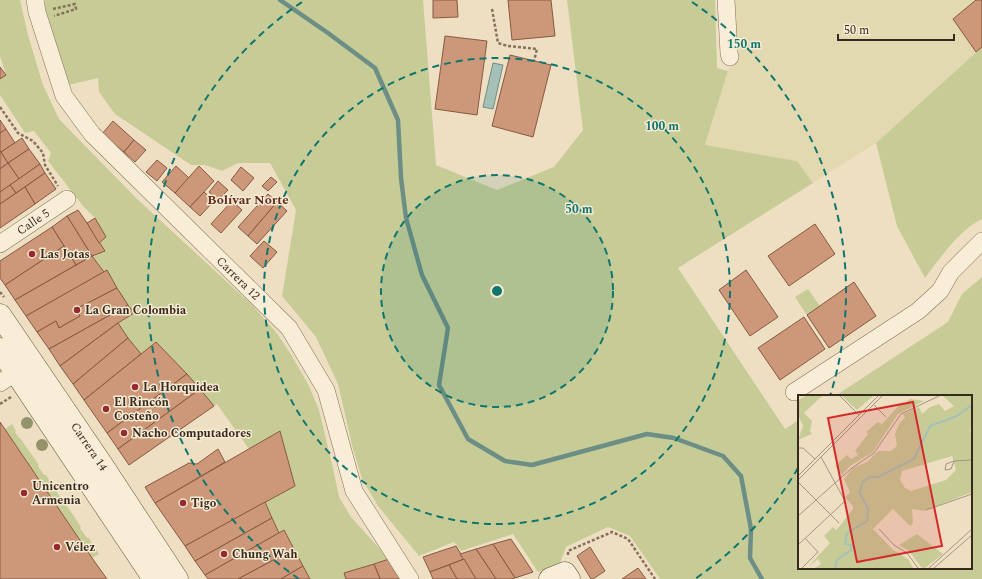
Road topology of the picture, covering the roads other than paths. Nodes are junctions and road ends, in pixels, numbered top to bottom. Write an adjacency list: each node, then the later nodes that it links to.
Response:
1 (726, 0): 3 (street)
2 (36, 6): 13 (street, Carrera 12)
3 (730, 57)
4 (67, 199): 6 (street, Calle 5)
5 (982, 241): 10 (street)
6 (0, 244)
7 (0, 315): 12 (main road, Carrera 14)
8 (0, 349): 9 (main road, Carrera 14)
9 (8, 378): 11 (main road, Carrera 14)
10 (794, 392)
11 (154, 579)
12 (177, 579)
13 (410, 579)

